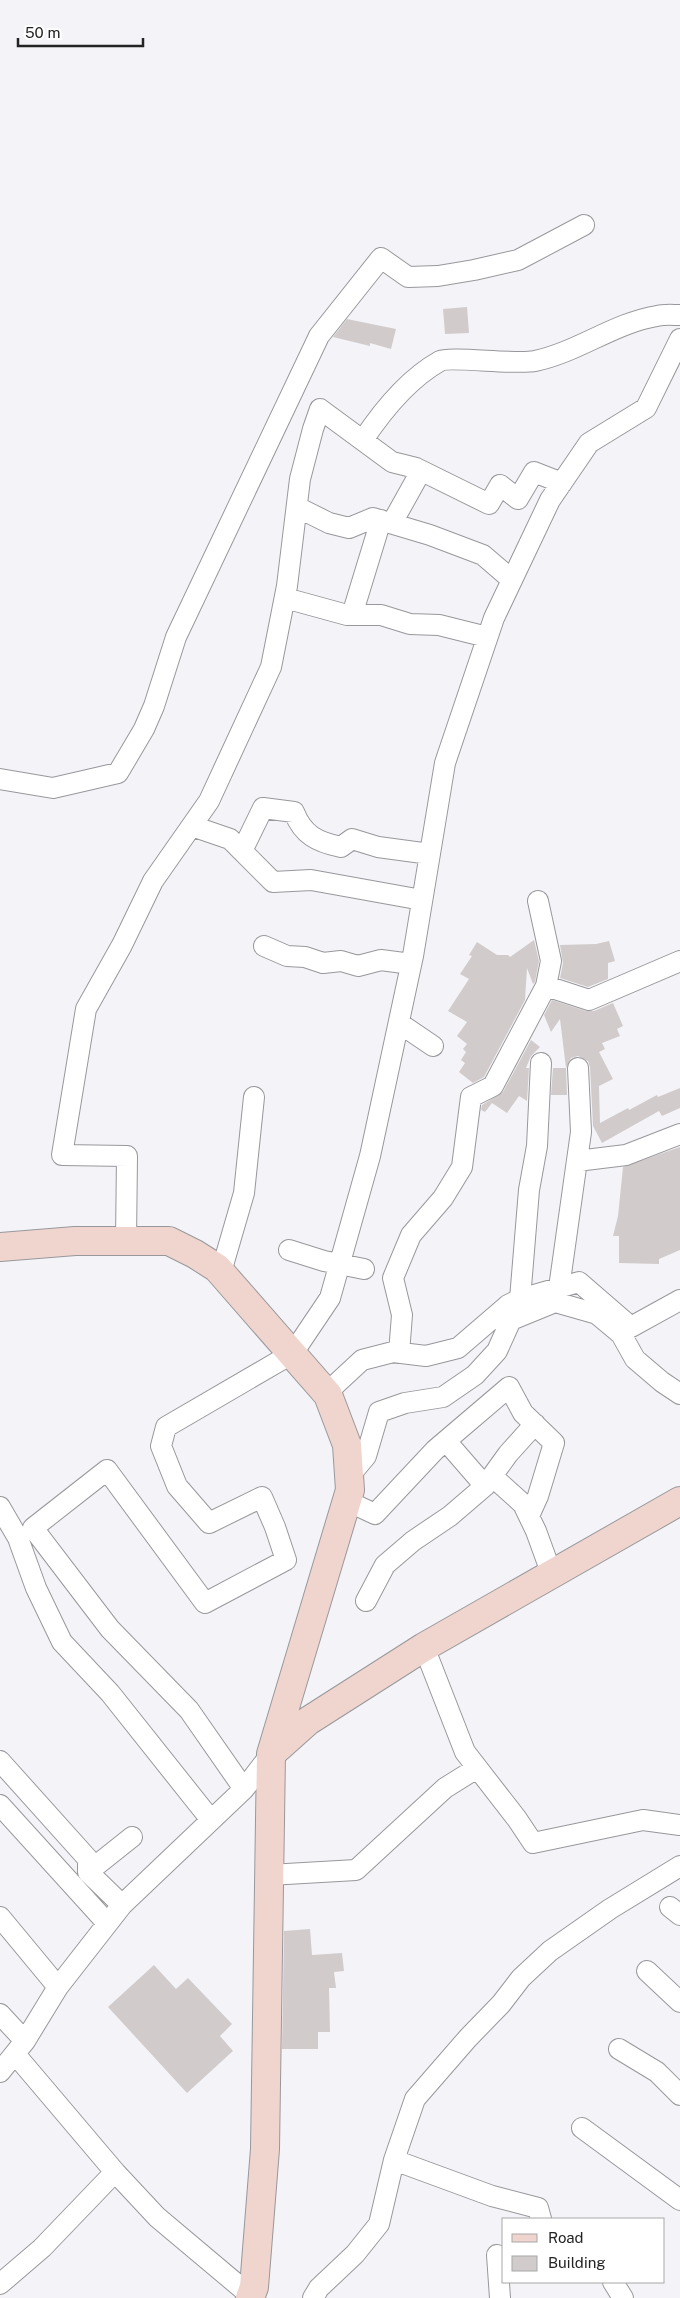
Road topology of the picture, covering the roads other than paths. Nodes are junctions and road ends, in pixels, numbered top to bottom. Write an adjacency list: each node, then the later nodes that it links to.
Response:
1 (584, 225): 13 (street)
2 (680, 315): 4 (street)
3 (680, 339): 6 (street)
4 (363, 440): 5 (street); 7 (street)
5 (421, 471): 6 (street); 8 (street)
6 (562, 483): 9 (street)
7 (297, 507): 8 (street); 10 (street)
8 (387, 522): 9 (street); 11 (street)
9 (512, 580): 12 (street)
10 (285, 598): 11 (street); 14 (street)
11 (352, 614): 12 (street)
12 (487, 637): 16 (street)
13 (0, 779)
14 (192, 826): 15 (street); 30 (street)
15 (242, 851): 16 (street); 17 (street)
16 (430, 854): 17 (street)
17 (422, 900): 21 (street)
18 (538, 901): 22 (street)
19 (264, 946): 21 (street)
20 (680, 961): 22 (street)
21 (411, 964): 23 (street)
22 (546, 986): 40 (street)
23 (399, 1023): 24 (street); 33 (street)
24 (433, 1046)
25 (541, 1063): 37 (street)
26 (578, 1068): 29 (street)
27 (254, 1097): 35 (street)
28 (680, 1134): 29 (street)
29 (577, 1161): 36 (street)
30 (126, 1241): 31 (street); 35 (street)
31 (0, 1247)
32 (290, 1250): 33 (street)
33 (340, 1264): 34 (street); 39 (street)
34 (364, 1269)
35 (221, 1272): 39 (street)
36 (557, 1295): 37 (street); 38 (street); 41 (street); 45 (street)
37 (520, 1299): 40 (street)
38 (680, 1300)
39 (293, 1352): 42 (street); 57 (street)
40 (399, 1353): 42 (street)
41 (680, 1394)
42 (328, 1395): 45 (street)
43 (536, 1424): 44 (street); 46 (street); 50 (street)
44 (446, 1441): 46 (street); 48 (street)
45 (350, 1474): 48 (street)
46 (489, 1481): 50 (street); 52 (street)
47 (680, 1501): 51 (street)
48 (347, 1502): 54 (street)
49 (0, 1507): 59 (street)
50 (529, 1516): 51 (street)
51 (552, 1575): 53 (street)
52 (366, 1601)
53 (424, 1647): 54 (street); 56 (street)
54 (271, 1754): 57 (street); 64 (street)
55 (0, 1761): 63 (street)
56 (477, 1768): 60 (street); 64 (street)
57 (244, 1789): 59 (street)
58 (0, 1805): 67 (street)
59 (211, 1820): 65 (street)
60 (680, 1825)
61 (132, 1837): 63 (street)
62 (680, 1866): 77 (street)
63 (88, 1872): 65 (street)
64 (269, 1875): 83 (street)
65 (122, 1905): 67 (street)
66 (0, 1917): 69 (street)
67 (107, 1923): 69 (street)
68 (647, 1971): 70 (street)
69 (58, 1987): 72 (street)
70 (680, 2002)
71 (0, 2014): 72 (street)
72 (20, 2047): 74 (street); 78 (street)
73 (619, 2049): 75 (street)
74 (0, 2072)
75 (680, 2095)
76 (582, 2128): 79 (street)
77 (394, 2160): 80 (street); 84 (street)
78 (115, 2172): 82 (street); 83 (street)
79 (680, 2200)
80 (541, 2218)
81 (496, 2255): 85 (street)
82 (0, 2284)
83 (250, 2297)
84 (313, 2298)
85 (500, 2298)

